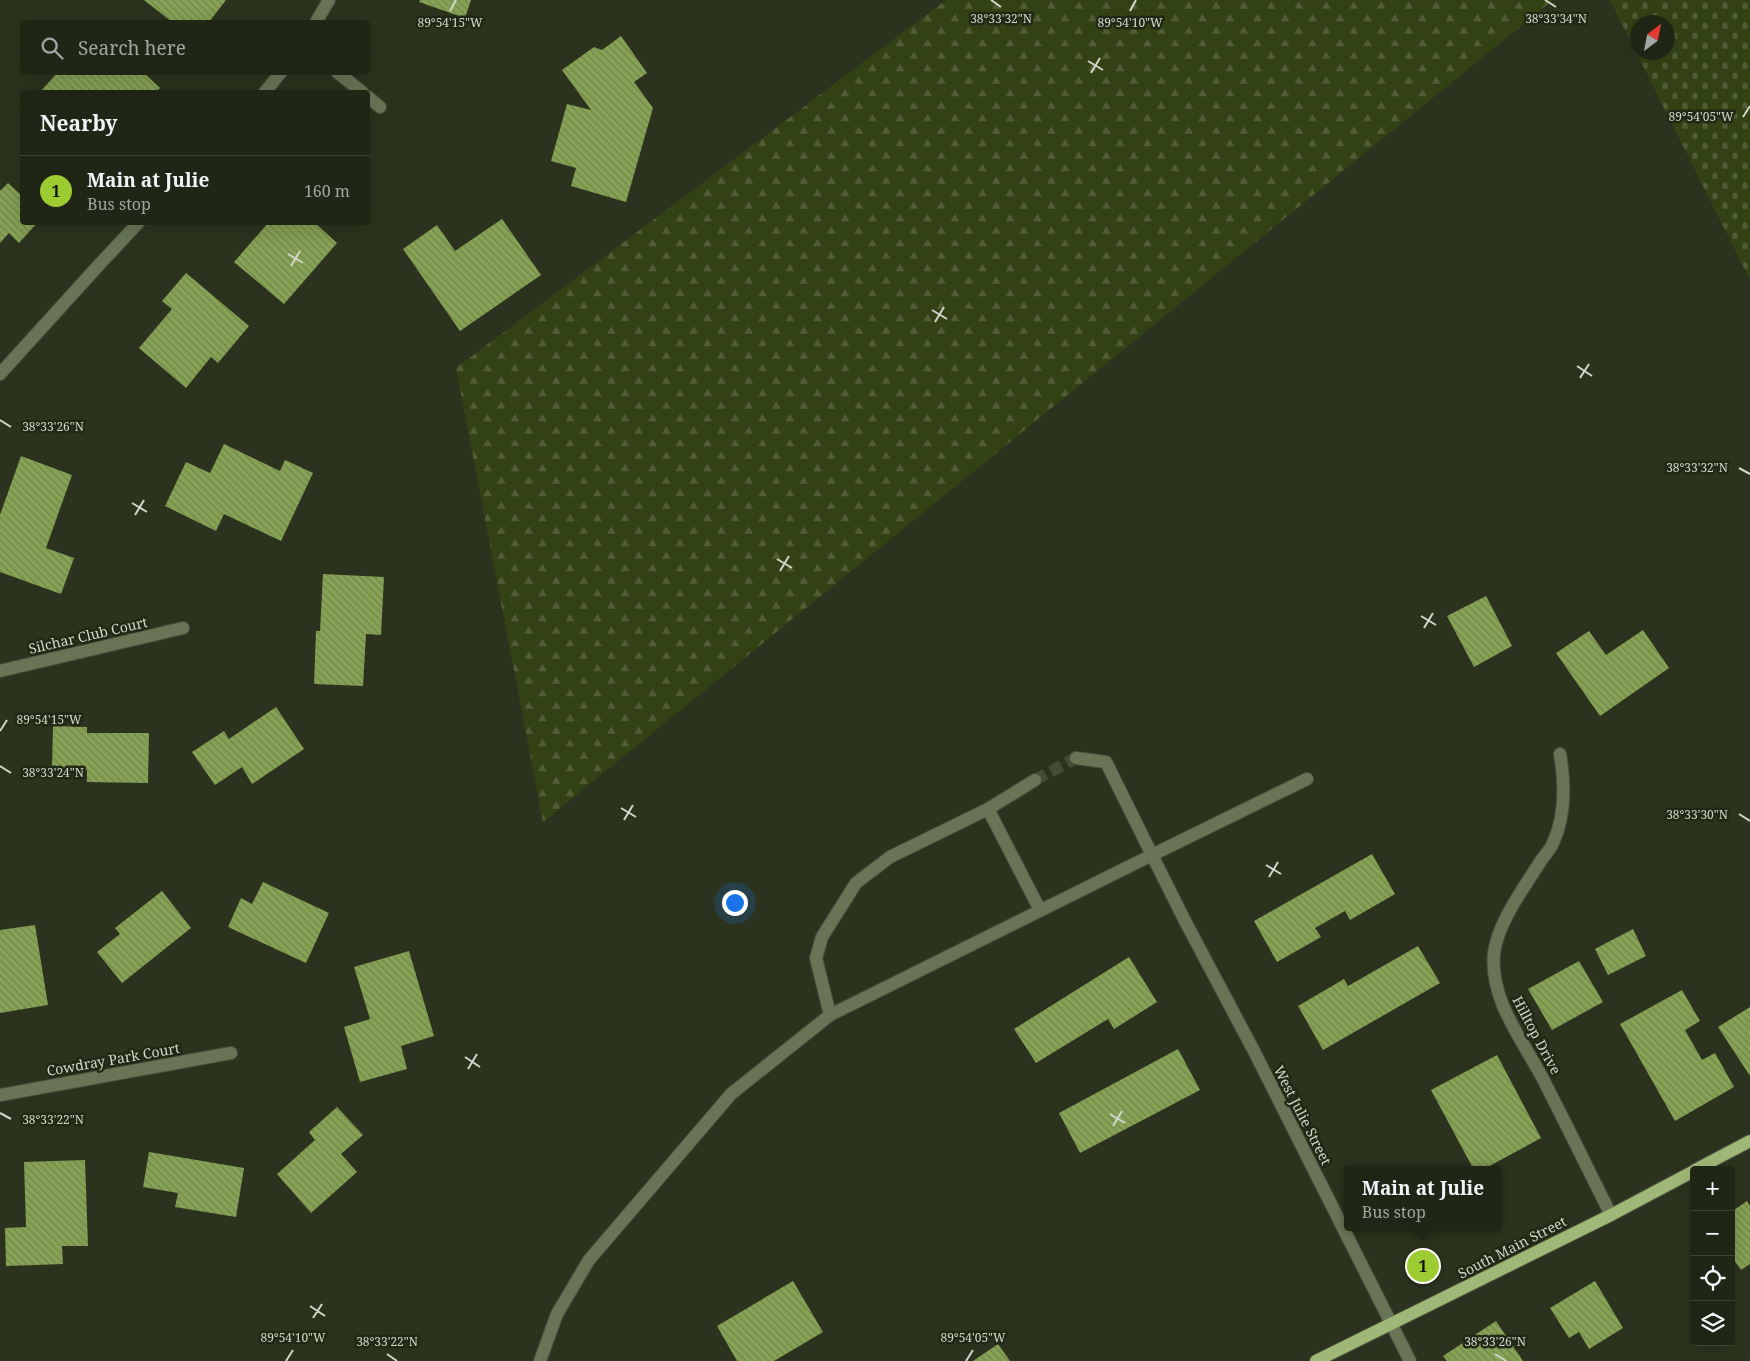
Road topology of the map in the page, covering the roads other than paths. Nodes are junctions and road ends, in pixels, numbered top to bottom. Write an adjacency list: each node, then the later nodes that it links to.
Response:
1 (329, 0): 2 (street)
2 (317, 20)
3 (279, 75): 5 (street)
4 (341, 75): 6 (street)
5 (267, 90)
6 (360, 90)
7 (370, 99): 8 (street)
8 (380, 107)
9 (137, 225): 10 (street)
10 (0, 374)
11 (183, 628): 12 (street, Silchar Club Court)
12 (0, 671)
13 (1560, 754): 26 (street, Hilltop Drive)
14 (1076, 758): 18 (street, West Julie Street)
15 (1307, 779): 18 (street)
16 (1035, 780): 17 (street)
17 (988, 809): 19 (street); 20 (street)
18 (1152, 854): 19 (street); 27 (street, West Julie Street)
19 (1040, 910): 20 (street)
20 (830, 1015): 30 (street)
21 (231, 1053): 22 (street, Cowdray Park Court)
22 (0, 1095)
23 (1750, 1141): 24 (main road, South Main Street)
24 (1703, 1166)
25 (1690, 1173): 26 (main road, South Main Street)
26 (1610, 1215): 29 (main road, South Main Street)
27 (1344, 1230)
28 (1344, 1231): 29 (street, West Julie Street)
29 (1391, 1324): 31 (main road, South Main Street); 32 (street, West Julie Street)
30 (540, 1361)
31 (1316, 1361)
32 (1410, 1361)

